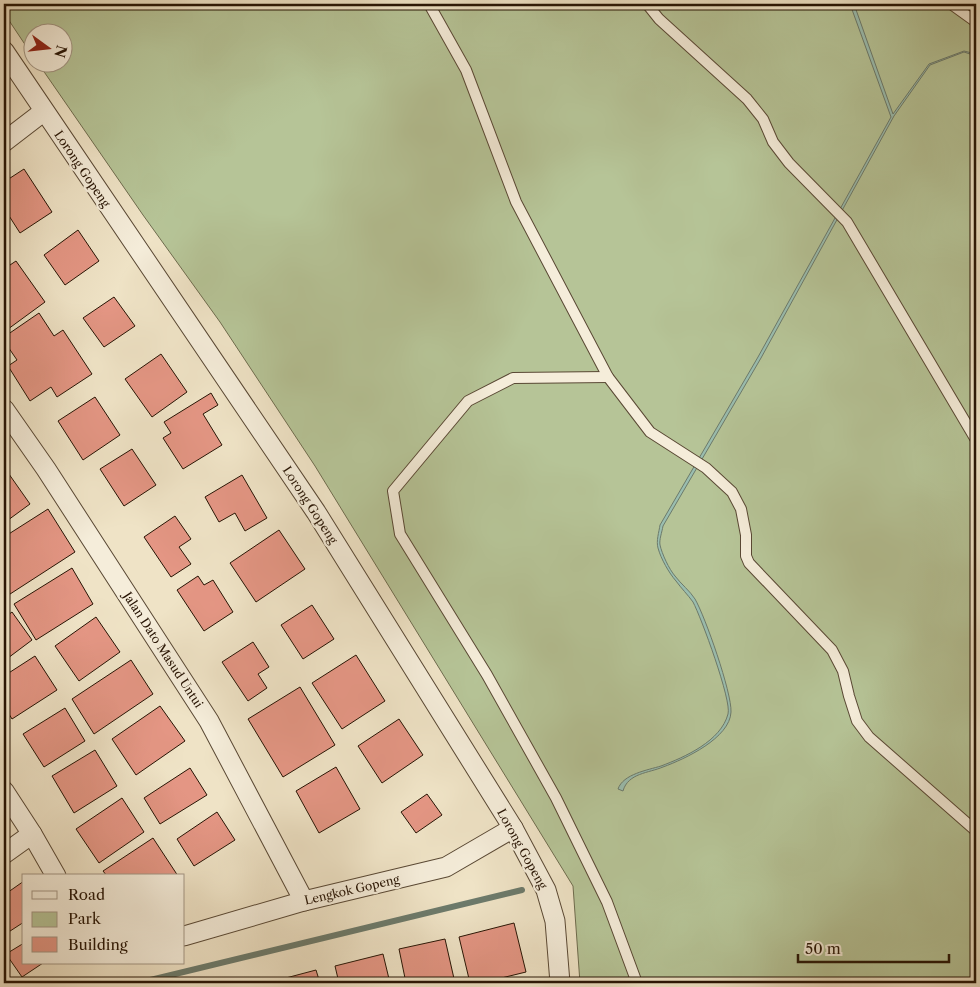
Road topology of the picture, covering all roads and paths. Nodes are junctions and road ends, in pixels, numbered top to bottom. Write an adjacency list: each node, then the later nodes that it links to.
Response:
1 (429, 4): 8 (lane)
2 (647, 4): 10 (lane)
3 (951, 4): 4 (lane)
4 (976, 22)
5 (4, 51): 6 (street, Lorong Gopeng)
6 (43, 112): 7 (street); 12 (street, Lorong Gopeng)
7 (4, 142)
8 (608, 377): 13 (lane); 20 (lane)
9 (4, 410): 17 (street, Jalan Dato Masud Untui)
10 (976, 440)
11 (4, 791): 14 (street)
12 (513, 828): 17 (street, Lengkok Gopeng); 19 (street, Lorong Gopeng)
13 (976, 831)
14 (32, 834): 15 (street); 16 (street)
15 (4, 854)
16 (55, 874)
17 (304, 901): 18 (street, Lengkok Gopeng)
18 (185, 936)
19 (560, 983)
20 (637, 983)

